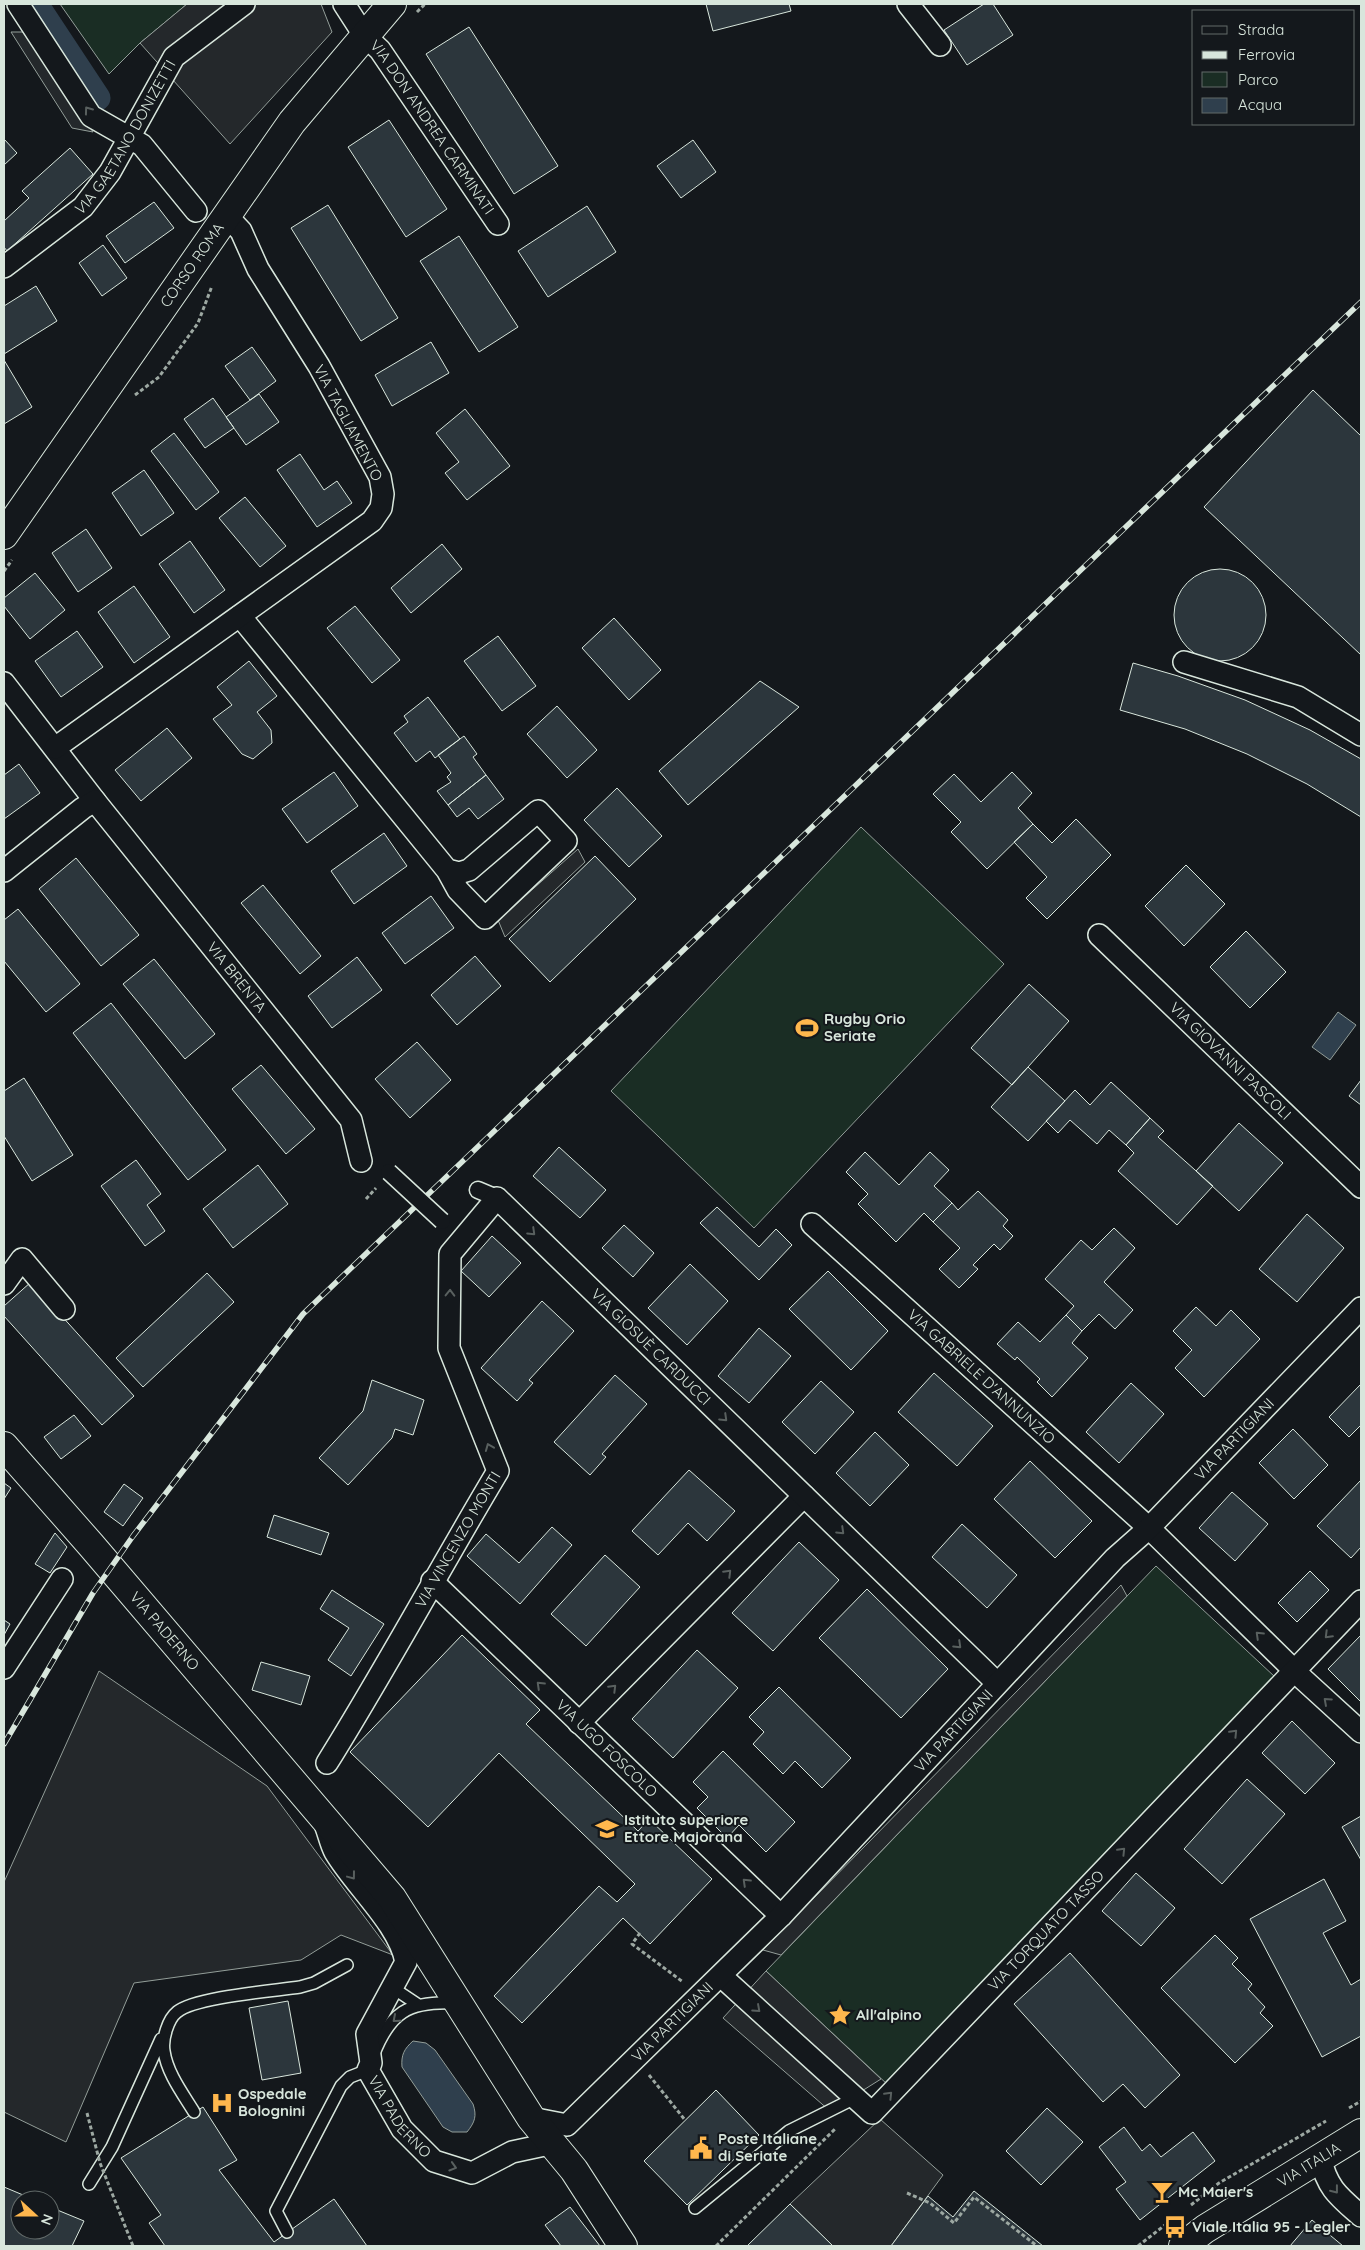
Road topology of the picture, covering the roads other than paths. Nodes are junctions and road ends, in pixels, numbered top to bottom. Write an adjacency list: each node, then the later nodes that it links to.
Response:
1 (18, 4): 8 (street, one-way to 1)
2 (244, 4): 8 (street, VIA GAETANO DONIZETTI)
3 (344, 4): 6 (street)
4 (392, 4): 6 (street, CORSO ROMA)
5 (908, 4): 7 (street)
6 (364, 35): 10 (street, CORSO ROMA); 11 (street, VIA DON ANDREA CARMINATI)
7 (940, 45)
8 (127, 138): 9 (street); 12 (street, VIA GAETANO DONIZETTI)
9 (196, 211)
10 (226, 215): 13 (street, CORSO ROMA); 14 (street, VIA TAGLIAMENTO)
11 (498, 224)
12 (4, 267)
13 (4, 535)
14 (240, 616): 18 (street, VIA TAGLIAMENTO); 20 (street)
15 (1184, 662): 17 (street)
16 (4, 683): 18 (street, VIA BRENTA)
17 (1361, 735)
18 (55, 748): 19 (street, VIA BRENTA)
19 (95, 801): 21 (street); 23 (street, VIA BRENTA)
20 (447, 870): 20 (street)
21 (4, 871)
22 (1099, 936): 25 (street, VIA GIOVANNI PASCOLI)
23 (361, 1161)
24 (389, 1172): 27 (street, bridge)
25 (1361, 1187)
26 (488, 1194): 33 (street, VIA GIOSUÈ CARDUCCI, one-way to 33); 36 (street, VIA VINCENZO MONTI, one-way to 26)
27 (442, 1221)
28 (812, 1224): 34 (street, VIA GABRIELE D'ANNUNZIO)
29 (4, 1284): 31 (street)
30 (1361, 1308): 34 (street, VIA PARTIGIANI)
31 (64, 1309)
32 (4, 1446): 44 (street, VIA PADERNO)
33 (804, 1496): 40 (street, VIA GIOSUÈ CARDUCCI, one-way to 40); 41 (street, one-way to 33)
34 (1149, 1528): 39 (street, VIA GABRIELE D'ANNUNZIO, one-way to 34); 40 (street, VIA PARTIGIANI)
35 (62, 1579): 38 (street)
36 (432, 1581): 41 (street, VIA UGO FOSCOLO, one-way to 36); 43 (street, VIA VINCENZO MONTI)
37 (1361, 1601): 39 (street, VIA TORQUATO TASSO, one-way to 39)
38 (4, 1668)
39 (1294, 1669): 42 (street, VIA GABRIELE D'ANNUNZIO, one-way to 39); 53 (street, VIA TORQUATO TASSO, one-way to 39)
40 (997, 1683): 45 (street, VIA PARTIGIANI)
41 (578, 1723): 45 (street, VIA UGO FOSCOLO, one-way to 41)
42 (1361, 1732)
43 (328, 1764)
44 (323, 1817): 48 (street, VIA PADERNO, one-way to 48); 49 (street, VIA PADERNO)
45 (781, 1916): 47 (street, VIA PARTIGIANI)
46 (347, 1965): 51 (lane)
47 (721, 1976): 53 (street, one-way to 53); 55 (street, VIA PARTIGIANI)
48 (393, 1988): 50 (lane); 52 (street, VIA PADERNO)
49 (457, 2003): 50 (lane); 55 (street, VIA PADERNO)
50 (417, 2004): 52 (lane, VIA PADERNO, one-way to 52)
51 (167, 2026): 54 (lane); 59 (lane)
52 (370, 2066): 57 (street, VIA PADERNO, one-way to 57); 62 (lane)
53 (858, 2101): 60 (lane)
54 (194, 2112)
55 (531, 2118): 57 (street, VIA PADERNO)
56 (1361, 2133): 58 (street, VIA ITALIA)
57 (554, 2143): 63 (street, VIA PADERNO)
58 (1320, 2157): 61 (street, one-way to 61); 64 (street, VIA ITALIA)
59 (89, 2184)
60 (695, 2208)
61 (1361, 2216)
62 (287, 2232)
63 (622, 2246)
64 (1183, 2246)

